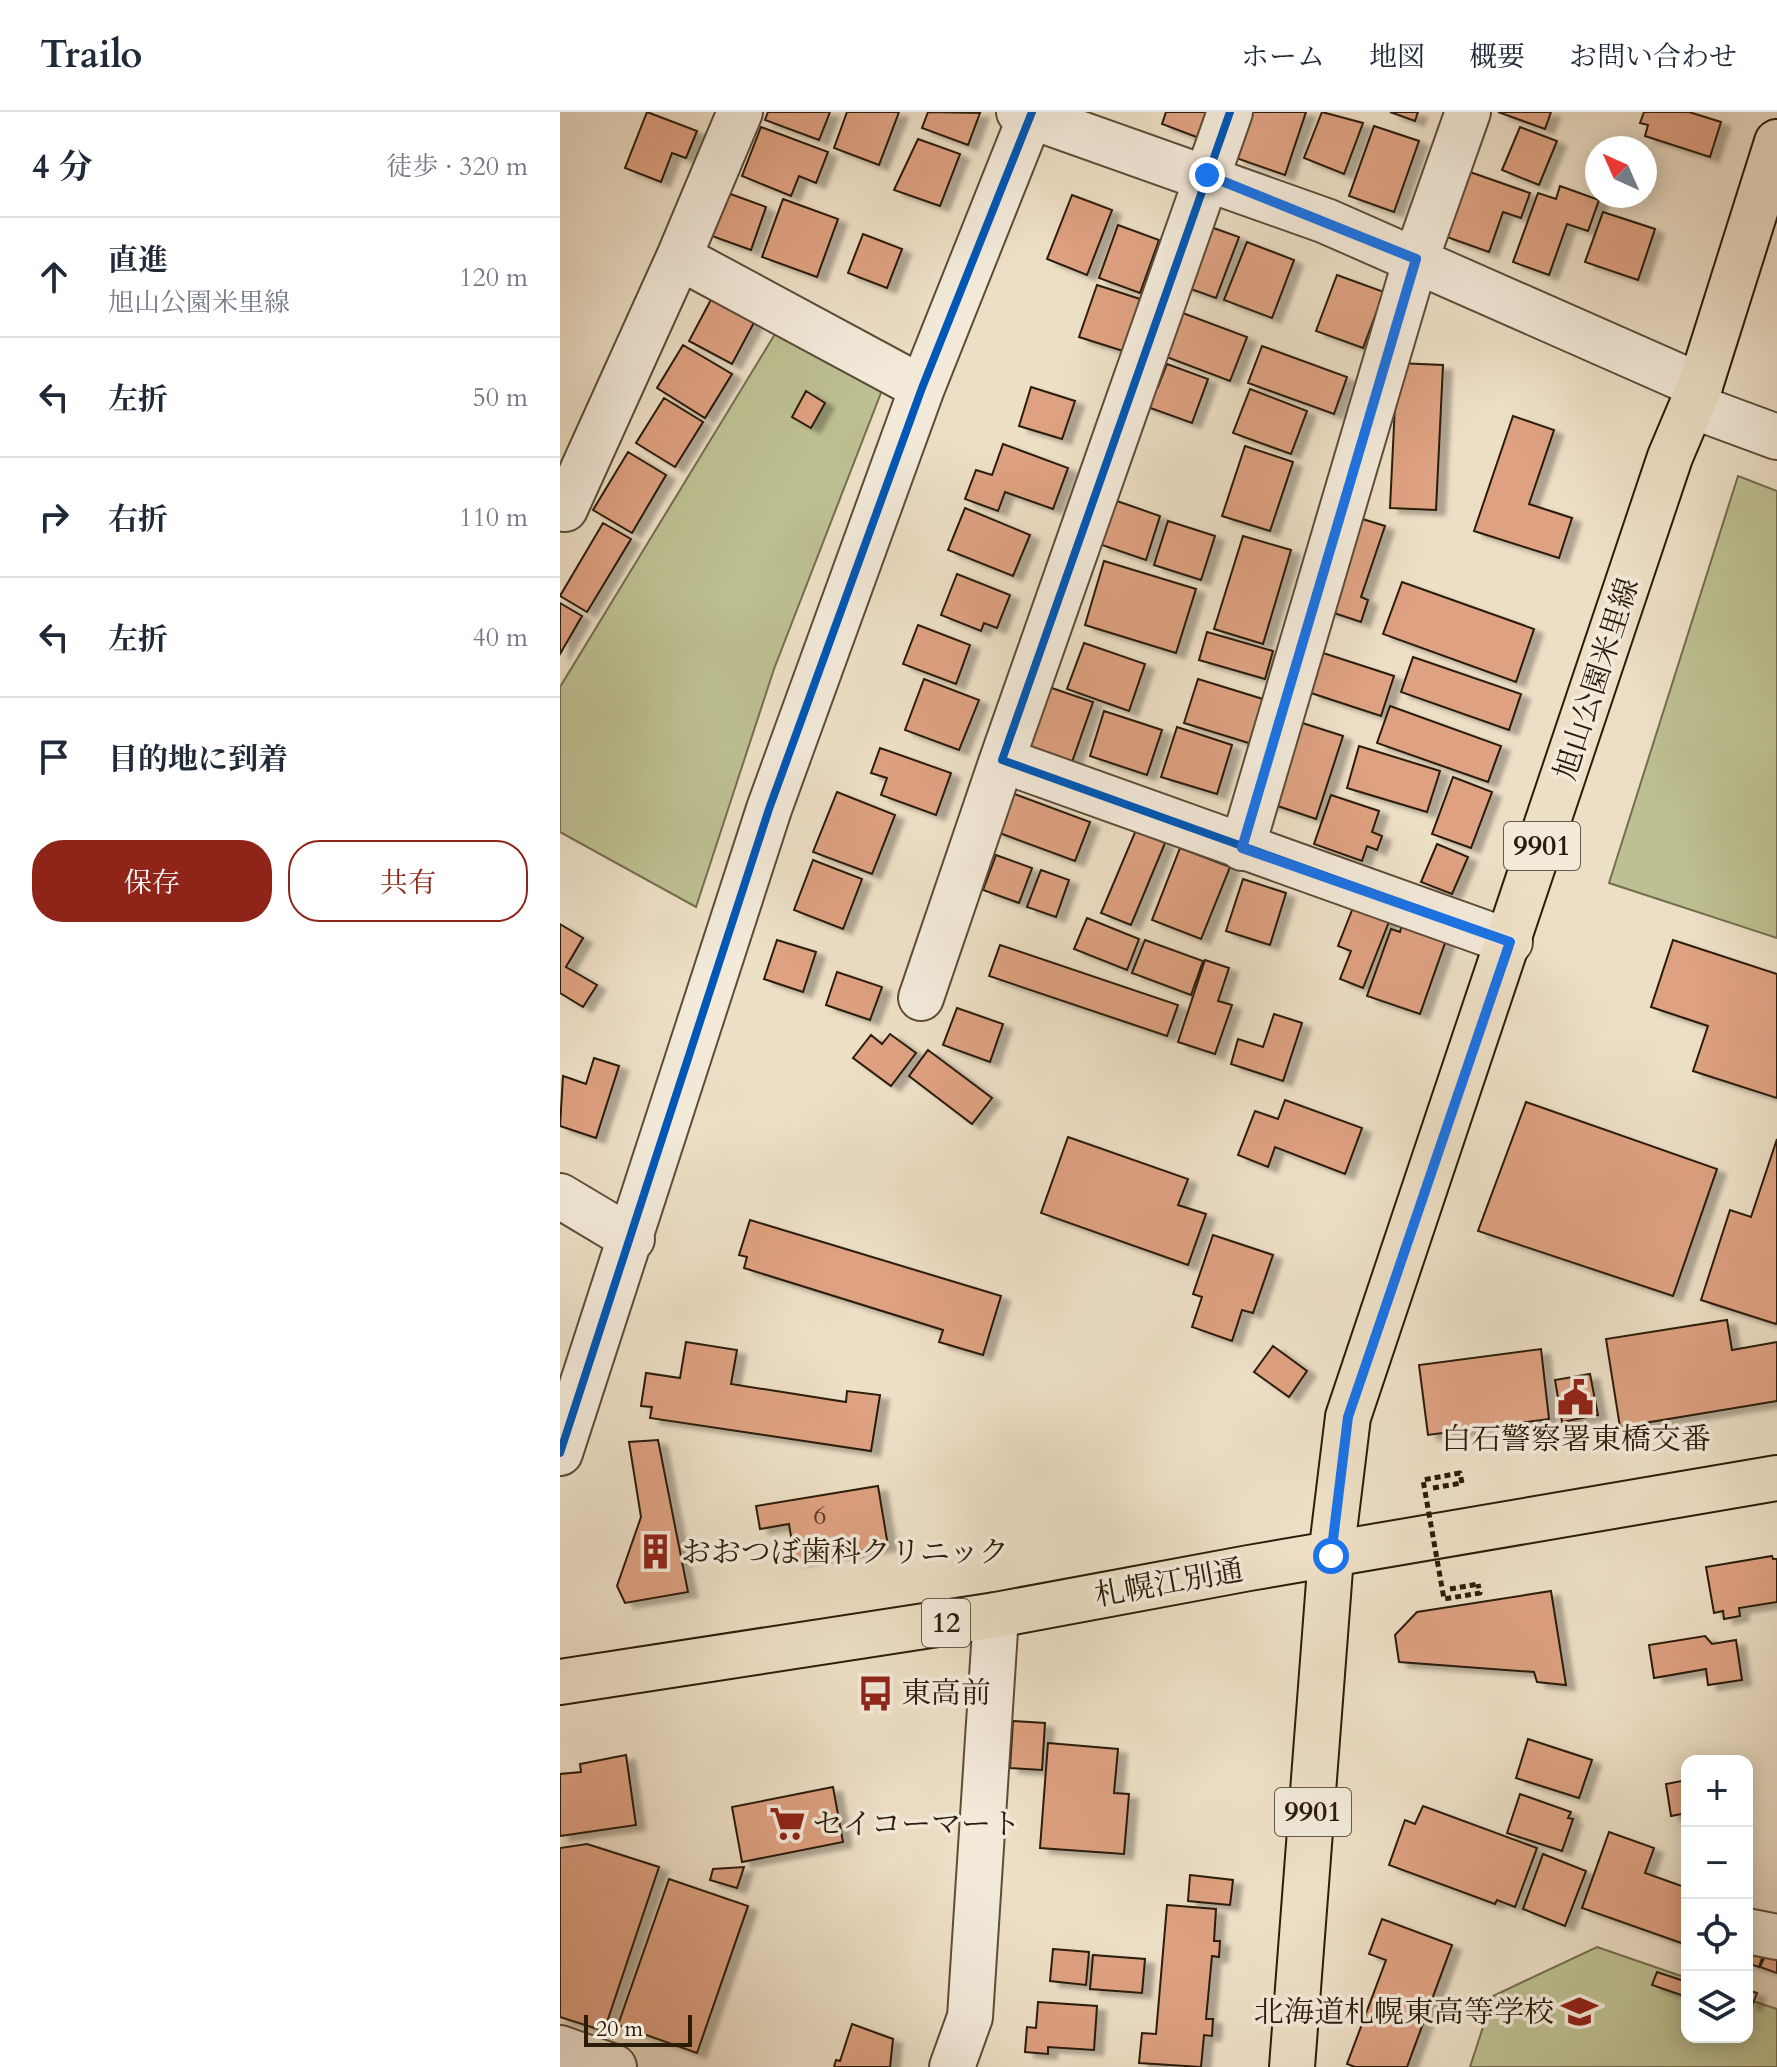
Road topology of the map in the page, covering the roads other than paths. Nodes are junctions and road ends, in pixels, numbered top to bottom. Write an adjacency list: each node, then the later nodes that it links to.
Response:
1 (740, 112): 7 (street)
2 (1230, 112): 6 (street)
3 (1468, 112): 8 (street)
4 (1027, 114): 6 (street); 9 (street)
5 (1775, 153): 10 (main road, 旭山公園米里線 / 9901)
6 (1207, 175): 8 (street); 13 (street)
7 (679, 257): 9 (street); 12 (street)
8 (1416, 259): 10 (street); 14 (street)
9 (922, 388): 18 (street)
10 (1696, 396): 11 (street); 15 (main road, 旭山公園米里線 / 9901)
11 (1777, 437)
12 (560, 506)
13 (1002, 760): 14 (street); 16 (street)
14 (1242, 848): 15 (street)
15 (1510, 942): 21 (main road, 旭山公園米里線 / 9901)
16 (921, 998)
17 (560, 1196): 18 (street)
18 (632, 1239): 19 (street)
19 (560, 1453)
20 (1777, 1478): 21 (main road, 札幌江別通 / 12)
21 (1331, 1556): 22 (main road, 札幌江別通 / 12); 29 (main road, 旭山公園米里線 / 9901)
22 (996, 1615): 23 (main road, 札幌江別通 / 12); 28 (street)
23 (560, 1682)
24 (1753, 1932): 25 (street)
25 (1777, 1937)
26 (560, 2048): 27 (street)
27 (614, 2067)
28 (952, 2067)
29 (1292, 2067)

